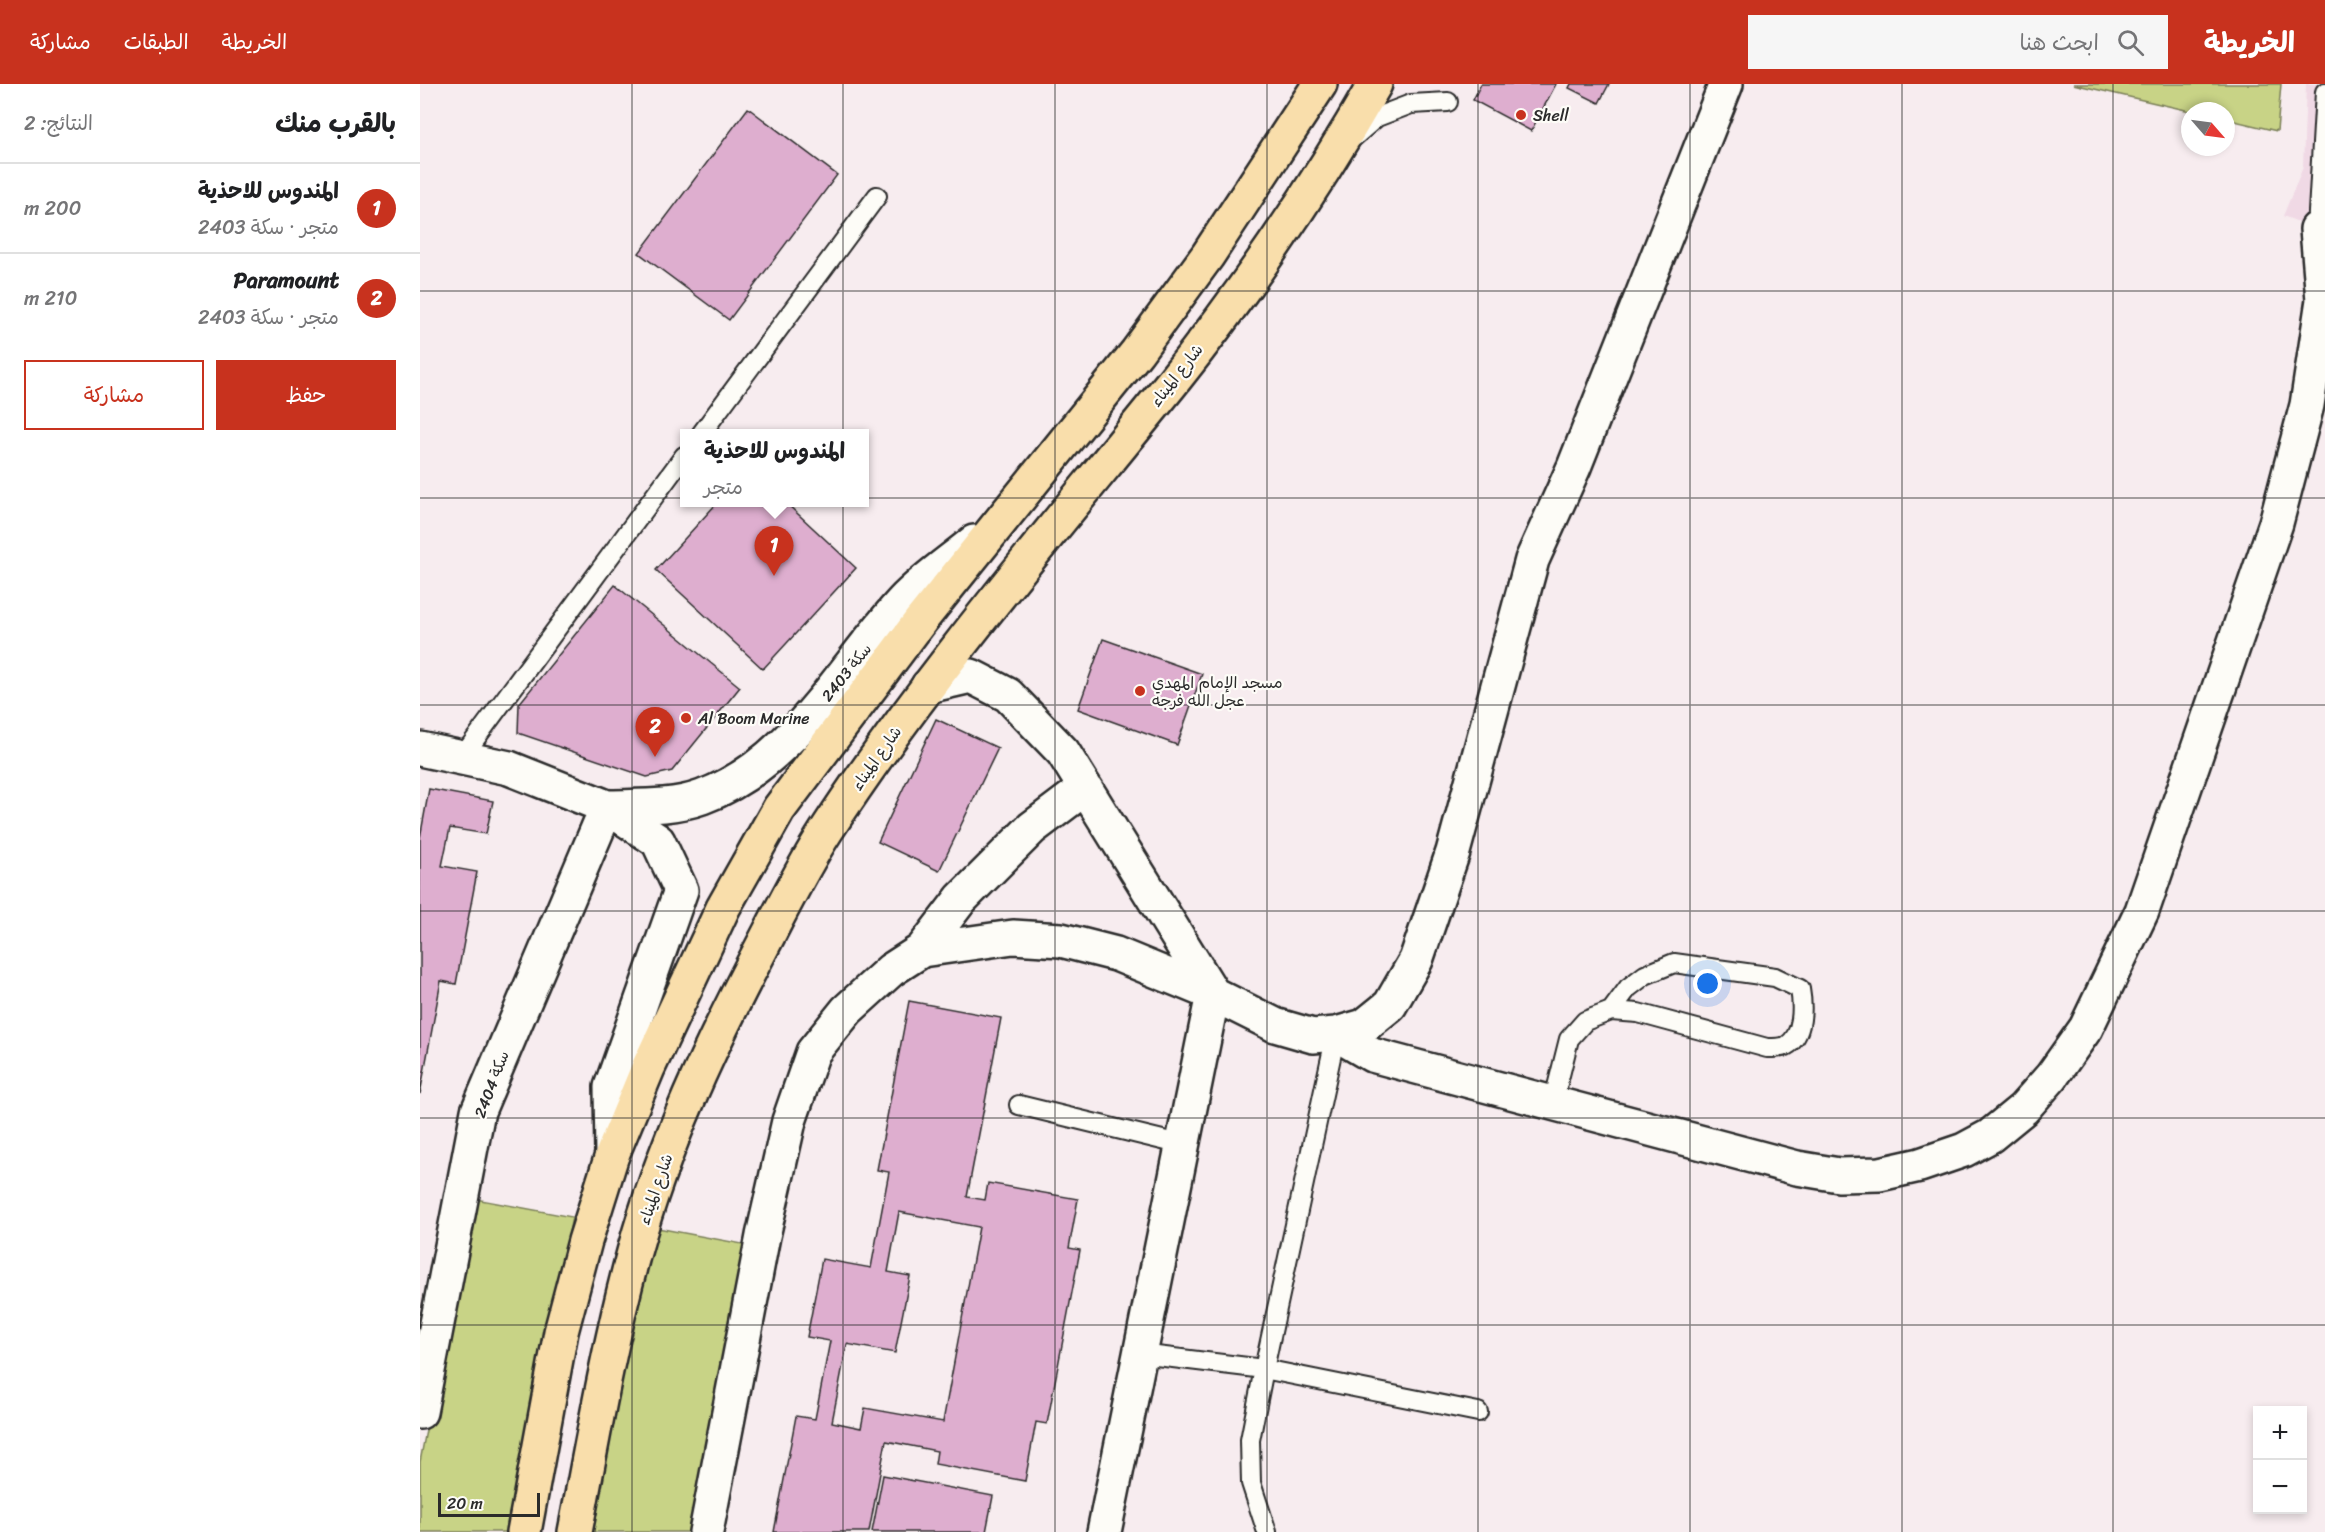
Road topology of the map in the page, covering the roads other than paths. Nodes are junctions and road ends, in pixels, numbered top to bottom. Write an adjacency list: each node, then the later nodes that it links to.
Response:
1 (1320, 84): 11 (main road)
2 (1375, 84): 6 (main road, شارع الميناء)
3 (1726, 84): 20 (street)
4 (2325, 92): 8 (lane)
5 (1448, 102): 6 (lane)
6 (1335, 154): 12 (main road, شارع الميناء)
7 (877, 196): 9 (lane)
8 (2317, 229): 21 (street)
9 (705, 429)
10 (680, 461): 14 (lane)
11 (1001, 520): 16 (street, سكة 2403); 24 (main road)
12 (928, 686): 15 (street); 30 (main road, شارع الميناء)
13 (420, 748): 14 (street, سكة 2403)
14 (462, 757): 16 (street, سكة 2403)
15 (1085, 788): 17 (street); 18 (street)
16 (607, 807): 24 (street, سكة 2403); 27 (street, سكة 2404)
17 (922, 950): 18 (street); 31 (street)
18 (1214, 994): 20 (street); 23 (street)
19 (1611, 1011): 19 (lane); 21 (lane)
20 (1336, 1034): 21 (street); 26 (lane)
21 (1553, 1103)
22 (1019, 1105): 23 (lane)
23 (1183, 1145): 25 (street)
24 (612, 1155): 29 (main road)
25 (1140, 1354): 26 (lane); 32 (street)
26 (1264, 1369): 28 (lane); 33 (lane)
27 (420, 1412)
28 (1478, 1412)
29 (524, 1532)
30 (574, 1532)
31 (706, 1532)
32 (1104, 1532)
33 (1267, 1532)

